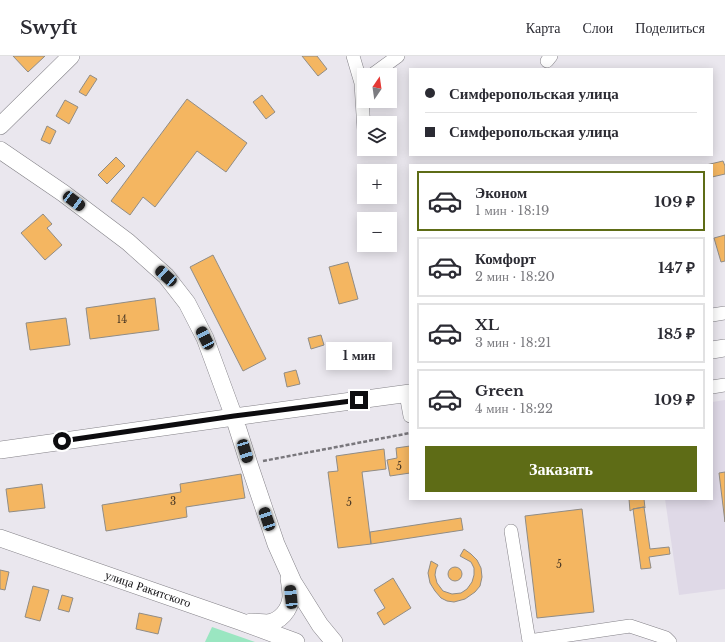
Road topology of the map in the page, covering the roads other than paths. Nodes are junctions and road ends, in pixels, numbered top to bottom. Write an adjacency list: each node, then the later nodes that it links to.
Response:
1 (353, 56): 4 (street)
2 (398, 56): 5 (street)
3 (64, 58): 6 (main road)
4 (358, 68)
5 (382, 68)
6 (0, 126)
7 (0, 150): 16 (main road)
8 (725, 313): 9 (street)
9 (713, 315)
10 (725, 348): 11 (main road)
11 (713, 350)
12 (725, 385): 13 (street)
13 (713, 387)
14 (408, 393): 15 (street); 16 (main road)
15 (409, 404)
16 (234, 416): 17 (main road); 20 (main road)
17 (0, 450)
18 (511, 531): 24 (street)
19 (0, 538): 21 (main road, улица Ракитского)
20 (288, 570): 21 (main road); 23 (main road)
21 (239, 621): 22 (main road, улица Ракитского)
22 (296, 642)
23 (334, 642)
24 (670, 642)

